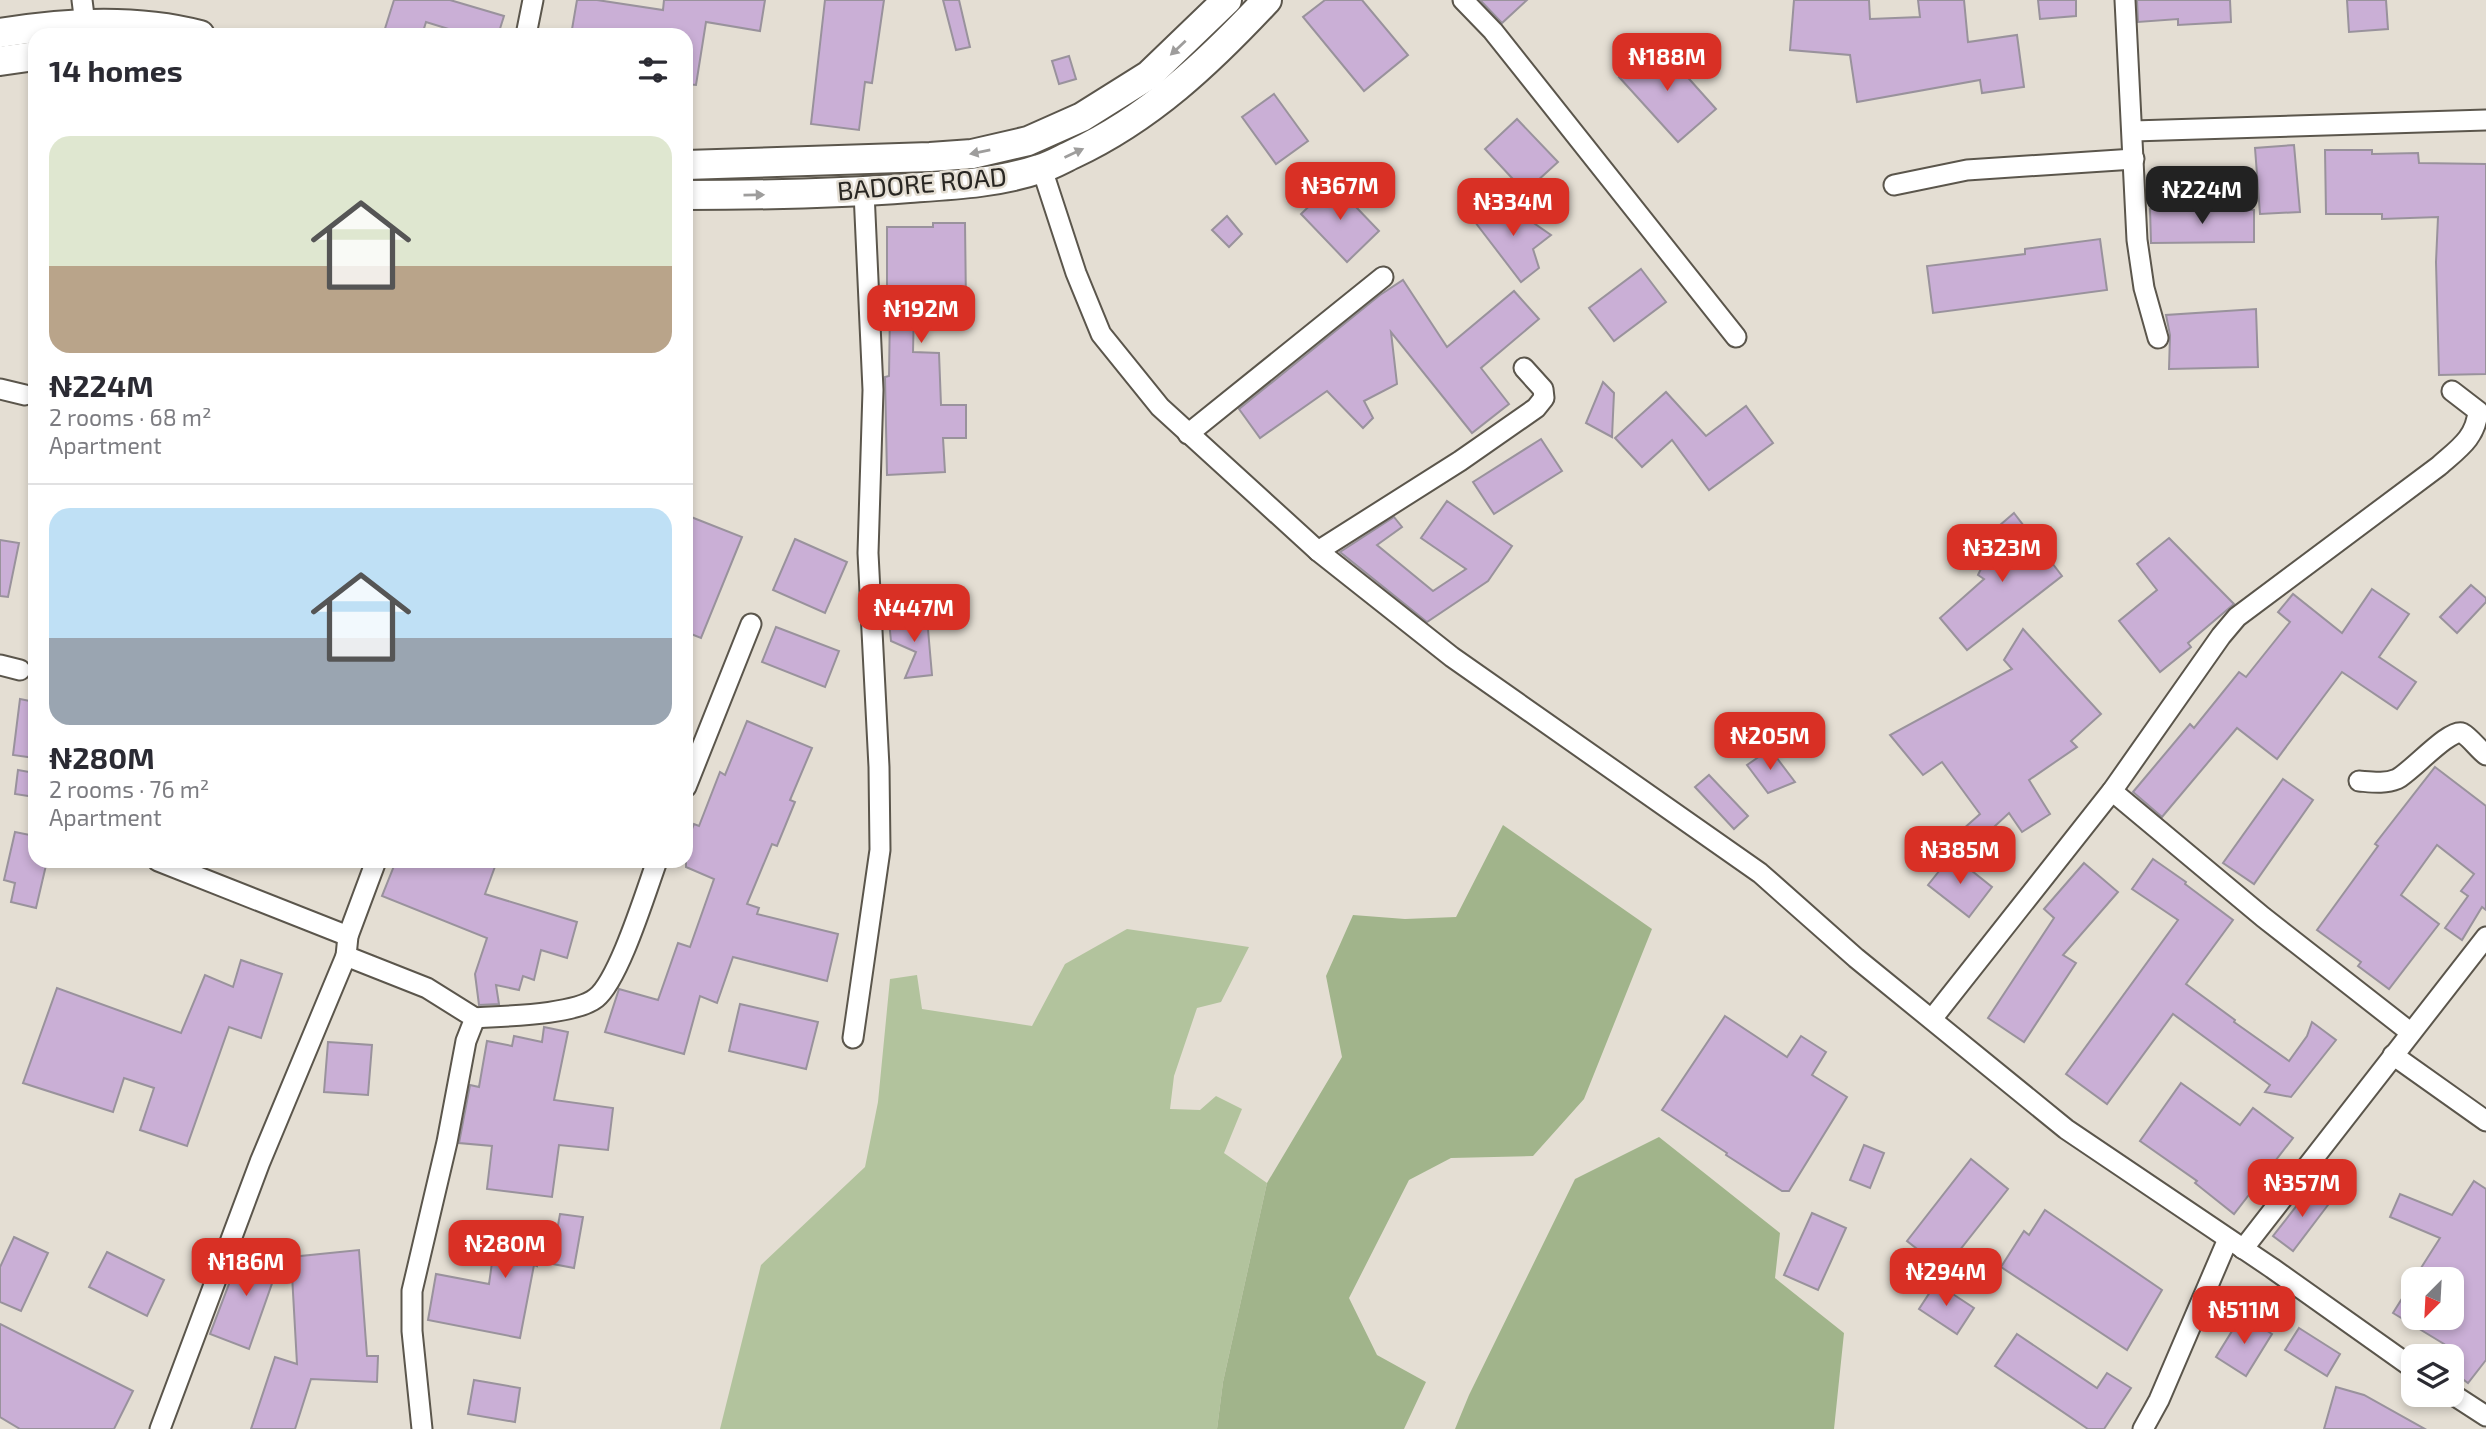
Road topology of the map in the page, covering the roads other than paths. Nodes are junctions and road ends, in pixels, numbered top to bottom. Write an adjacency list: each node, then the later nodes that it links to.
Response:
1 (533, 0): 10 (street)
2 (1227, 0): 17 (main road, BADORE ROAD, one-way to 17)
3 (1267, 0): 18 (main road, BADORE ROAD, one-way to 3)
4 (1463, 0): 23 (street)
5 (2125, 0): 15 (street)
6 (84, 12): 8 (main road); 9 (main road)
7 (28, 28): 11 (main road)
8 (30, 28)
9 (163, 28)
10 (527, 28)
11 (0, 33)
12 (28, 57): 13 (main road)
13 (0, 61)
14 (2486, 120): 15 (street)
15 (2133, 131): 16 (street)
16 (2134, 159): 19 (street); 24 (street)
17 (693, 165)
18 (1042, 169): 20 (main road, BADORE ROAD); 29 (street)
19 (1894, 185)
20 (864, 192): 21 (main road, BADORE ROAD, one-way to 20); 46 (street)
21 (693, 195)
22 (1383, 277): 29 (street)
23 (1736, 337)
24 (2158, 338)
25 (1524, 368): 30 (street)
26 (0, 389): 28 (street)
27 (2452, 391): 37 (street)
28 (25, 395)
29 (1188, 434): 30 (street)
30 (1318, 551): 44 (street)
31 (751, 624): 35 (street)
32 (0, 665): 33 (street)
33 (20, 670)
34 (2486, 755): 36 (street)
35 (693, 769)
36 (2359, 781)
37 (2112, 791): 44 (street); 45 (street)
38 (174, 868): 42 (street)
39 (374, 868): 42 (street)
40 (654, 868): 43 (street)
41 (2486, 937): 45 (street)
42 (347, 946): 43 (street); 53 (street)
43 (475, 1018): 54 (street)
44 (1933, 1019): 49 (street)
45 (2410, 1032): 47 (street)
46 (853, 1038)
47 (2393, 1055): 48 (street); 49 (street)
48 (2486, 1121)
49 (2236, 1244): 50 (street); 55 (street)
50 (2401, 1360)
51 (2464, 1402): 52 (street)
52 (2486, 1416)
53 (160, 1429)
54 (422, 1429)
55 (2144, 1429)

